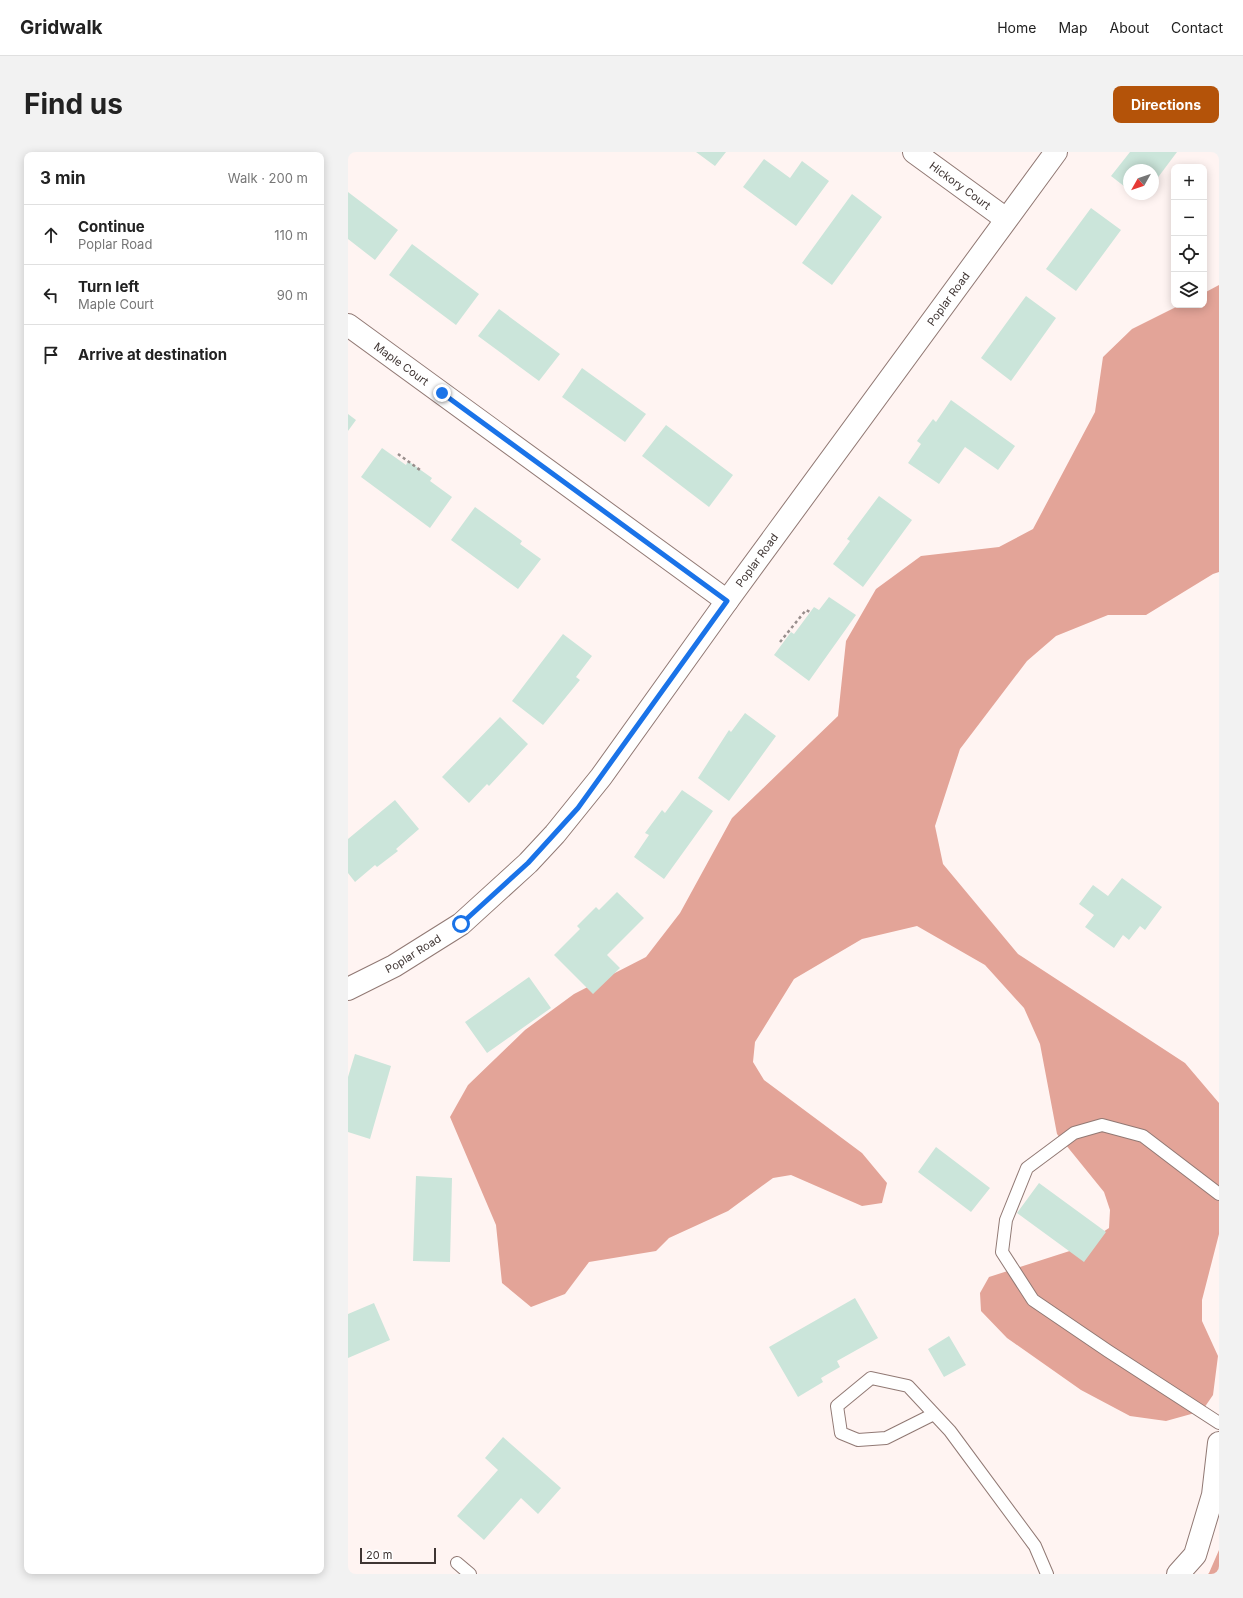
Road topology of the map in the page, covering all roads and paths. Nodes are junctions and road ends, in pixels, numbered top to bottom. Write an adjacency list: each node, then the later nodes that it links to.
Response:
1 (914, 152): 3 (street, Hickory Court)
2 (1056, 152): 3 (street, Poplar Road)
3 (1006, 219): 7 (street, Poplar Road)
4 (348, 325): 7 (street, Maple Court)
5 (398, 454): 6 (path)
6 (420, 470)
7 (727, 601): 10 (street, Poplar Road)
8 (810, 612): 9 (path)
9 (780, 642)
10 (348, 989)
11 (1219, 1194): 13 (lane)
12 (934, 1414): 12 (lane); 17 (lane)
13 (1219, 1422)
14 (1219, 1443): 18 (street)
15 (457, 1563): 16 (lane)
16 (470, 1574)
17 (1047, 1574)
18 (1178, 1574)

